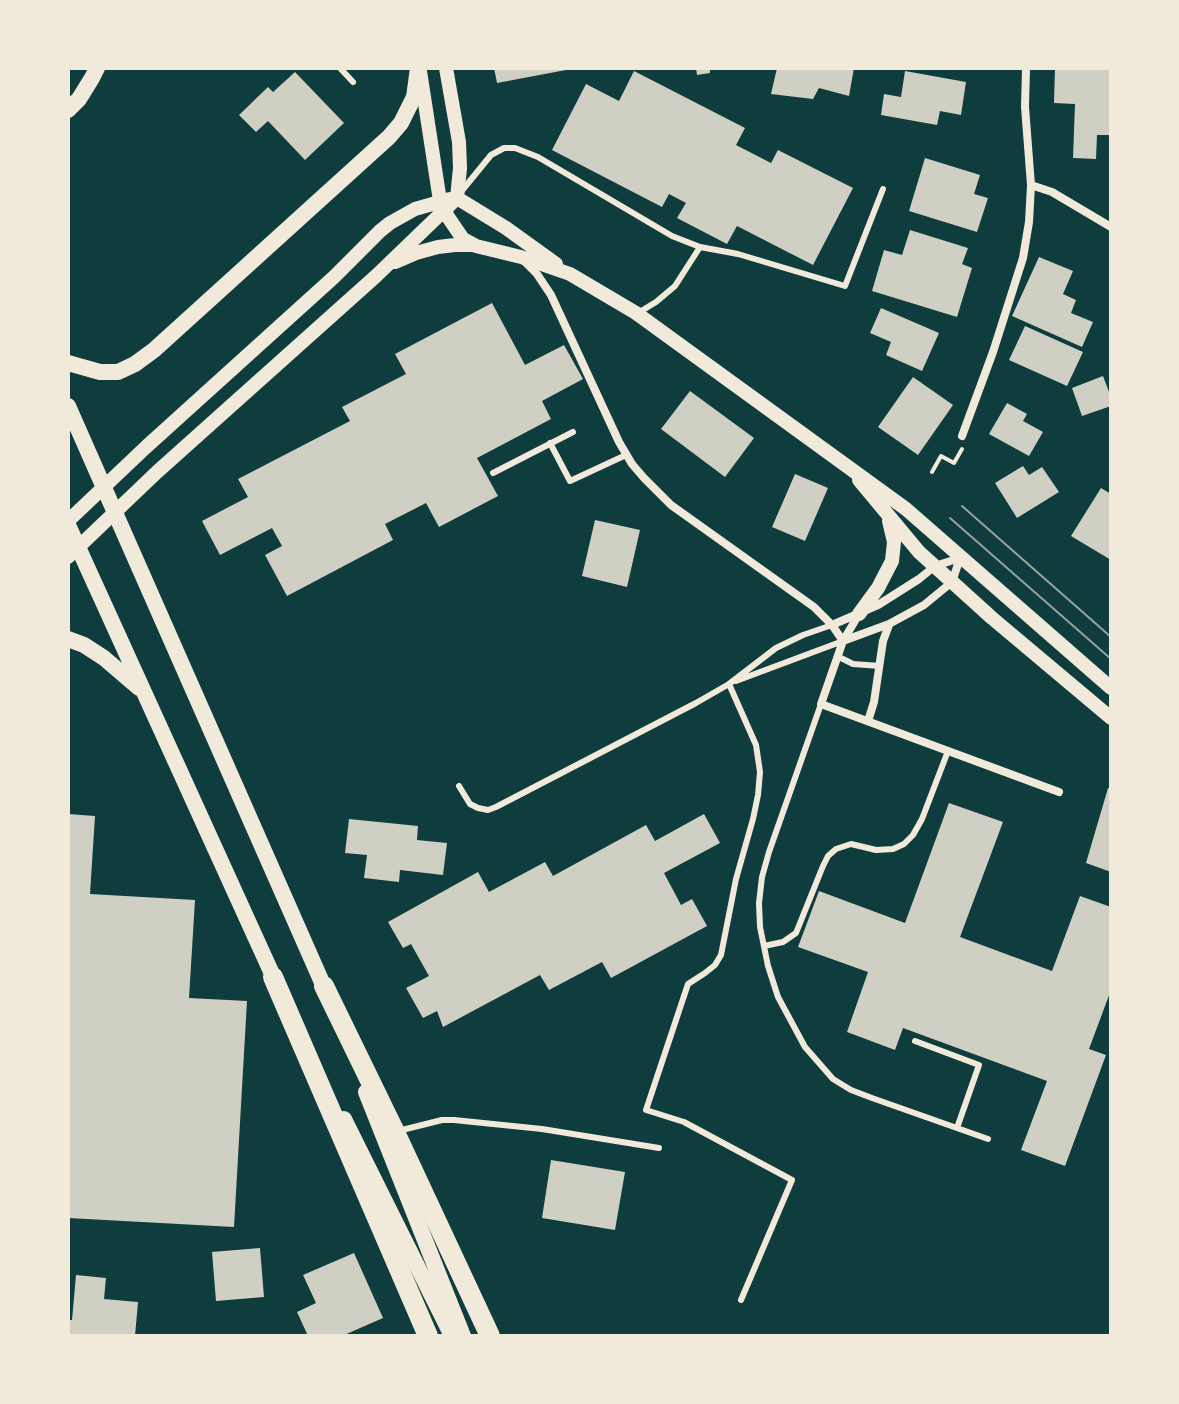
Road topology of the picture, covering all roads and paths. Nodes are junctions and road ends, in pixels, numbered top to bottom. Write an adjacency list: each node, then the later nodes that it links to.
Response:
1 (97, 68): 7 (main road)
2 (340, 68): 6 (lane)
3 (419, 68): 12 (street); 20 (main road)
4 (446, 68): 11 (street)
5 (1026, 68): 9 (street)
6 (353, 82)
7 (74, 104): 8 (main road)
8 (68, 116)
9 (1031, 185): 13 (street); 23 (street)
10 (883, 189): 15 (lane)
11 (457, 198): 12 (street); 15 (lane); 17 (street)
12 (442, 206): 14 (street); 18 (street); 29 (street)
13 (1111, 227)
14 (476, 246): 16 (street); 18 (street)
15 (700, 247): 19 (lane)
16 (521, 257): 17 (street); 25 (street)
17 (570, 274): 19 (street)
18 (376, 276): 30 (street)
19 (636, 313): 26 (street)
20 (68, 363)
21 (68, 406): 29 (main road)
22 (573, 432): 24 (lane)
23 (965, 438): 27 (path)
24 (550, 443): 25 (lane); 28 (lane)
25 (626, 455): 39 (street)
26 (849, 468): 31 (street); 34 (street)
27 (932, 472)
28 (493, 473)
29 (103, 487): 30 (main road); 32 (street)
30 (114, 512): 33 (street); 57 (main road)
31 (888, 517): 35 (street); 37 (street)
32 (68, 523): 33 (main road)
33 (73, 552): 48 (main road)
34 (960, 558): 35 (street); 36 (street); 47 (street)
35 (935, 566): 36 (street); 37 (street)
36 (952, 582): 38 (street); 50 (street)
37 (859, 614): 39 (street); 41 (street)
38 (889, 624): 41 (street); 45 (street)
39 (832, 625): 41 (street); 42 (lane)
40 (68, 639): 48 (main road)
41 (843, 641): 43 (street); 44 (lane)
42 (776, 648): 44 (lane); 46 (lane)
43 (837, 656): 45 (lane); 49 (street)
44 (784, 663): 46 (lane)
45 (880, 666): 51 (street)
46 (729, 684): 53 (lane); 63 (lane)
47 (1111, 688)
48 (148, 698): 56 (main road)
49 (821, 704): 51 (street); 55 (lane)
50 (1111, 718)
51 (868, 721): 52 (street)
52 (948, 751): 54 (street); 55 (lane)
53 (459, 786)
54 (1059, 792)
55 (764, 946): 59 (lane)
56 (273, 977): 64 (highway); 65 (main road)
57 (324, 986): 60 (highway); 66 (main road)
58 (915, 1041): 59 (lane)
59 (957, 1128): 61 (lane)
60 (395, 1132): 62 (lane); 67 (highway)
61 (988, 1139)
62 (659, 1148)
63 (741, 1300)
64 (428, 1336)
65 (452, 1336)
66 (463, 1336)
67 (490, 1336)

